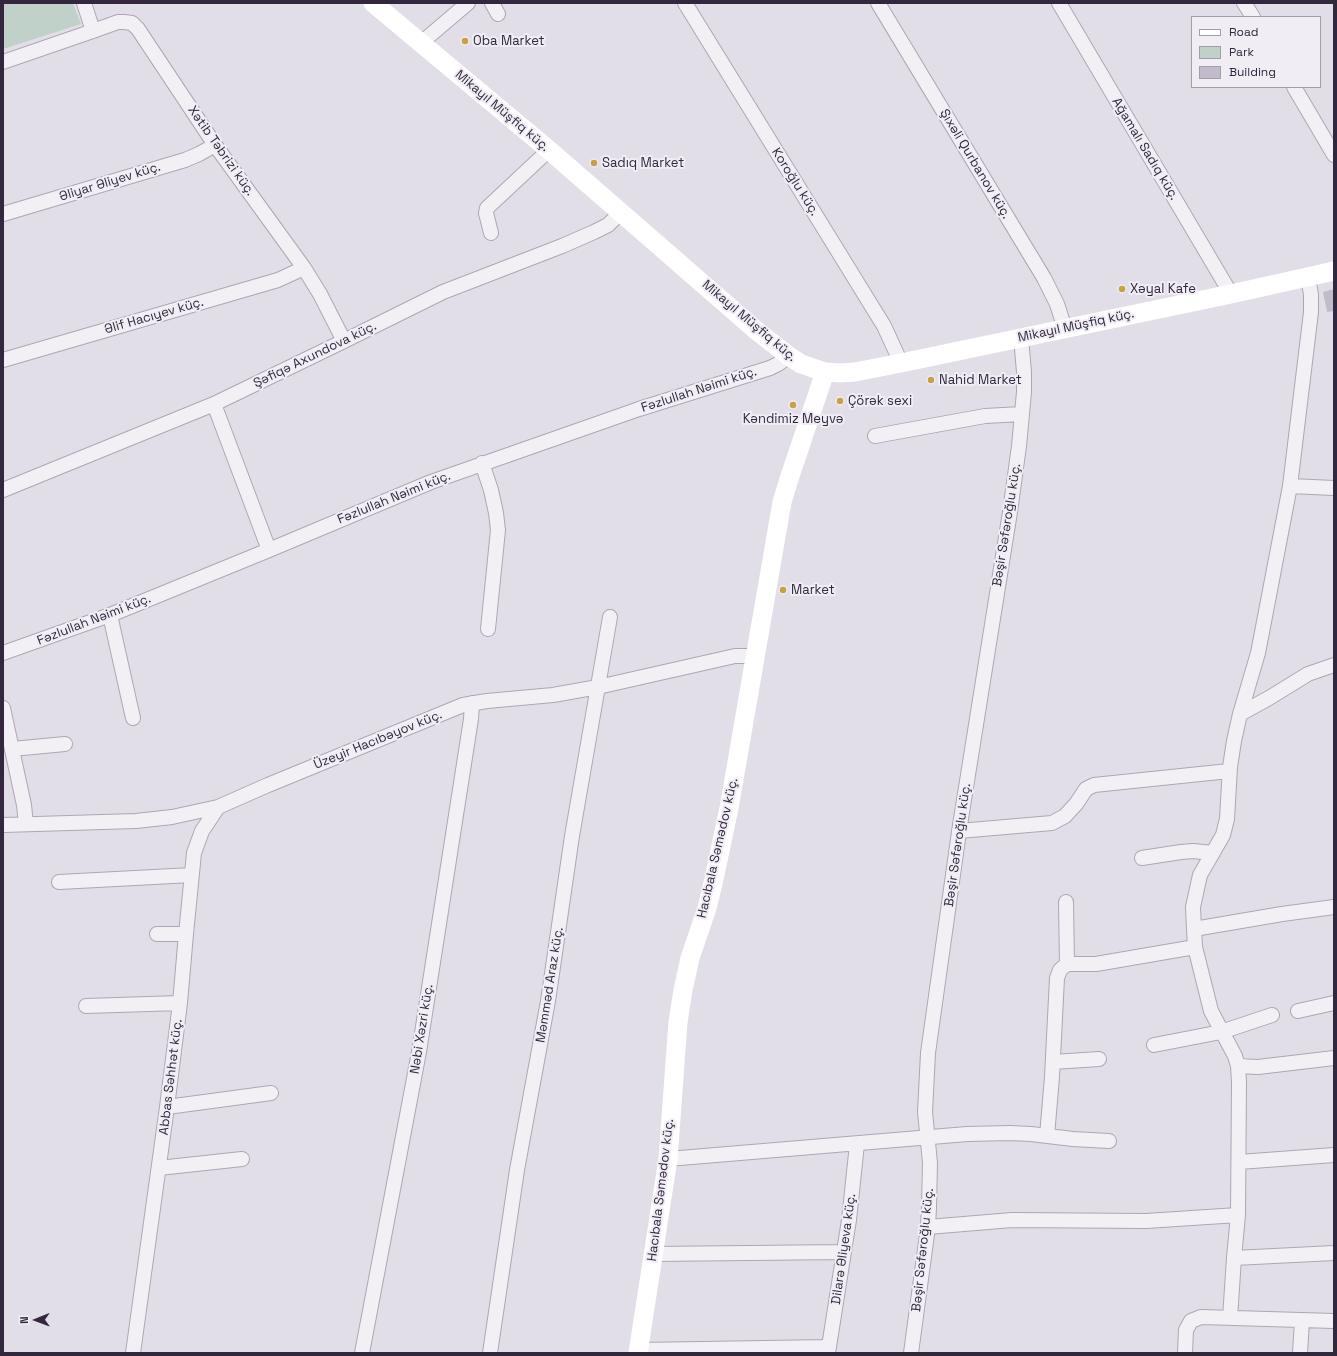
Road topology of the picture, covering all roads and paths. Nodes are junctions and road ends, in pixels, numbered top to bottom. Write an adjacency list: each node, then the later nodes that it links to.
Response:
1 (84, 3): 9 (street)
2 (373, 3): 10 (main road, Mikayıl Müşfiq küç.)
3 (468, 3): 10 (street)
4 (685, 3): 28 (street, Koroğlu küç.)
5 (878, 3): 23 (street, Şıxəli Qurbanov küç.)
6 (1059, 3): 22 (street, Ağamalı Sadıq küç.)
7 (1244, 3): 8 (street)
8 (1252, 16)
9 (93, 31): 11 (street); 13 (street, Xətib Təbrizi küç.)
10 (421, 43): 14 (main road, Mikayıl Müşfiq küç.)
11 (3, 62)
12 (1295, 88): 15 (street)
13 (215, 145): 17 (street, Əliyar Əliyev küç.); 19 (street, Xətib Təbrizi küç.)
14 (549, 150): 16 (main road, Mikayıl Müşfiq küç.); 18 (street)
15 (1334, 155)
16 (621, 212): 25 (street, Şəfiqə Axundova küç.); 26 (main road, Mikayıl Müşfiq küç.)
17 (3, 214)
18 (491, 233)
19 (304, 268): 25 (street, Xətib Təbrizi küç.); 27 (street, Əlif Hacıyev küç.)
20 (1334, 270): 21 (main road, Mikayıl Müşfiq küç.)
21 (1308, 276): 22 (main road, Mikayıl Müşfiq küç.); 34 (street)
22 (1231, 294): 23 (main road, Mikayıl Müşfiq küç.)
23 (1065, 328): 24 (main road, Mikayıl Müşfiq küç.)
24 (1021, 338): 28 (main road, Mikayıl Müşfiq küç.); 31 (street, Bəşir Səfəroğlu küç.)
25 (344, 342): 30 (street, Şəfiqə Axundova küç.)
26 (789, 356): 29 (main road, Mikayıl Müşfiq küç.); 33 (street, Fəzlullah Nəimi küç.)
27 (3, 360)
28 (901, 363): 29 (main road, Mikayıl Müşfiq küç.)
29 (825, 372): 42 (main road, Hacıbala Səmədov küç.)
30 (214, 404): 36 (street, Şəfiqə Axundova küç.); 37 (street)
31 (1022, 414): 32 (street); 55 (street, Bəşir Səfəroğlu küç.)
32 (875, 436)
33 (482, 463): 37 (street, Fəzlullah Nəimi küç.); 40 (street)
34 (1290, 486): 35 (street); 47 (street)
35 (1334, 488)
36 (3, 490)
37 (269, 550): 38 (street, Fəzlullah Nəimi küç.)
38 (110, 615): 41 (street, Fəzlullah Nəimi küç.); 48 (street)
39 (610, 617): 44 (street, Məmməd Araz küç.)
40 (488, 629)
41 (3, 653)
42 (756, 656): 44 (street, Üzeyir Hacıbəyov küç.); 85 (main road, Hacıbala Səmədov küç.)
43 (1334, 665): 47 (street)
44 (598, 687): 45 (street, Üzeyir Hacıbəyov küç.); 102 (street, Məmməd Araz küç.)
45 (472, 703): 52 (street, Üzeyir Hacıbəyov küç.); 101 (street, Nəbi Xəzri küç.)
46 (3, 708): 50 (street)
47 (1240, 714): 51 (street)
48 (133, 718)
49 (65, 744): 50 (street)
50 (12, 749): 53 (street)
51 (1230, 771): 55 (street); 56 (street)
52 (218, 807): 53 (street, Üzeyir Hacıbəyov küç.); 58 (street, Abbas Səhhət küç.)
53 (26, 824): 54 (street, Üzeyir Hacıbəyov küç.)
54 (3, 825)
55 (959, 831): 81 (street, Bəşir Səfəroğlu küç.)
56 (1213, 853): 57 (street); 62 (street)
57 (1142, 858)
58 (192, 875): 59 (street); 64 (street, Abbas Səhhət küç.)
59 (59, 882)
60 (1066, 902): 66 (street)
61 (1334, 907): 62 (street)
62 (1194, 929): 65 (street)
63 (157, 934): 64 (street)
64 (186, 934): 67 (street, Abbas Səhhət küç.)
65 (1196, 946): 66 (street); 72 (street)
66 (1067, 964): 76 (street)
67 (180, 1002): 69 (street); 79 (street, Abbas Səhhət küç.)
68 (1334, 1003): 70 (street)
69 (86, 1006)
70 (1298, 1011)
71 (1272, 1015): 72 (street)
72 (1221, 1032): 73 (street); 77 (street)
73 (1154, 1045)
74 (1334, 1058): 77 (street)
75 (1099, 1059): 76 (street)
76 (1053, 1062): 80 (street)
77 (1238, 1066): 87 (street)
78 (270, 1092): 79 (street)
79 (167, 1107): 88 (street, Abbas Səhhət küç.)
80 (1047, 1136): 81 (street); 82 (street)
81 (927, 1138): 83 (street); 90 (street, Bəşir Səfəroğlu küç.)
82 (1109, 1141)
83 (857, 1144): 85 (street); 91 (street, Dilarə Əliyeva küç.)
84 (1334, 1155): 87 (street)
85 (668, 1158): 93 (main road, Hacıbala Səmədov küç.)
86 (242, 1159): 88 (street)
87 (1239, 1162): 89 (street)
88 (159, 1168): 100 (street, Abbas Səhhət küç.)
89 (1238, 1215): 90 (street); 94 (street)
90 (928, 1227): 103 (street, Bəşir Səfəroğlu küç.)
91 (844, 1252): 93 (street); 98 (street, Dilarə Əliyeva küç.)
92 (1334, 1253): 94 (street)
93 (653, 1254): 99 (main road, Hacıbala Səmədov küç.)
94 (1234, 1258): 95 (street)
95 (1230, 1318): 96 (street); 104 (street)
96 (1302, 1321): 97 (street); 105 (street)
97 (1334, 1321)
98 (828, 1350): 99 (street)
99 (639, 1352)
100 (132, 1353)
101 (362, 1353)
102 (490, 1353)
103 (910, 1353)
104 (1185, 1353)
105 (1300, 1353)

